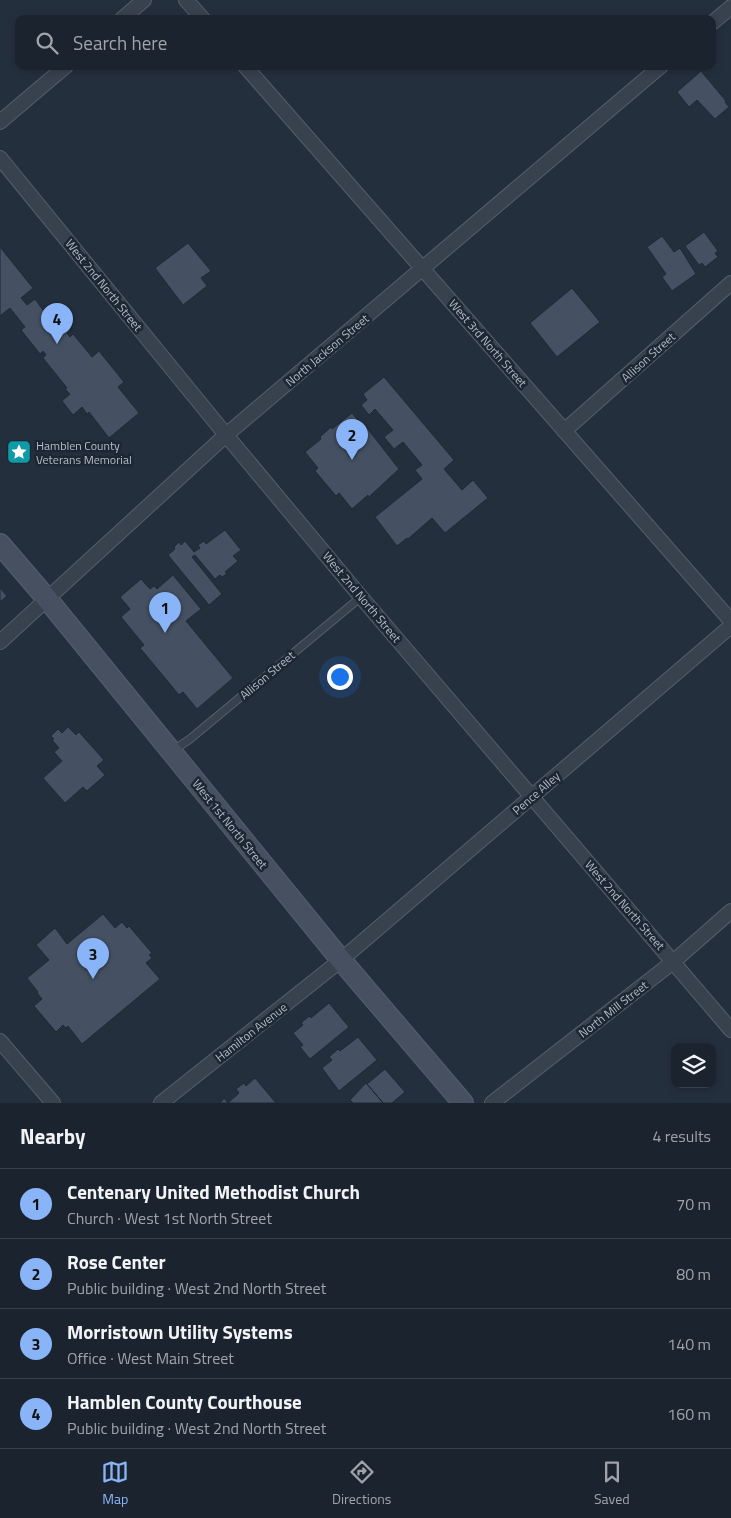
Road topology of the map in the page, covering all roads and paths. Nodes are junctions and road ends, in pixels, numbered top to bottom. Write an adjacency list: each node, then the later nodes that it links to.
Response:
1 (144, 0): 4 (street)
2 (186, 0): 5 (street)
3 (731, 7): 6 (street)
4 (127, 15)
5 (199, 15)
6 (716, 20)
7 (61, 70): 10 (street)
8 (248, 70): 12 (street, West 3rd North Street)
9 (657, 70): 12 (street, North Jackson Street)
10 (0, 122)
11 (0, 158): 15 (street, West 2nd North Street)
12 (423, 269): 14 (street, West 3rd North Street); 15 (street, North Jackson Street)
13 (731, 283): 14 (street, Allison Street)
14 (564, 431): 19 (street, West 3rd North Street)
15 (226, 435): 17 (street, West 2nd North Street); 18 (street, North Jackson Street)
16 (0, 544): 18 (main road, West 1st North Street)
17 (361, 597): 22 (lane, Allison Street); 23 (street, West 2nd North Street)
18 (48, 600): 21 (street, North Jackson Street); 22 (main road, West 1st North Street)
19 (731, 621)
20 (731, 626): 23 (street, Pence Alley)
21 (0, 642)
22 (171, 752): 25 (main road, West 1st North Street)
23 (531, 796): 25 (street, Pence Alley); 26 (street, West 2nd North Street)
24 (731, 911): 26 (street, North Mill Street)
25 (341, 960): 30 (street, Hamilton Avenue); 31 (main road, West 1st North Street)
26 (673, 962): 27 (street, West 2nd North Street); 32 (street, North Mill Street)
27 (731, 1030)
28 (0, 1041): 29 (street)
29 (53, 1103)
30 (161, 1103)
31 (462, 1103)
32 (492, 1103)

